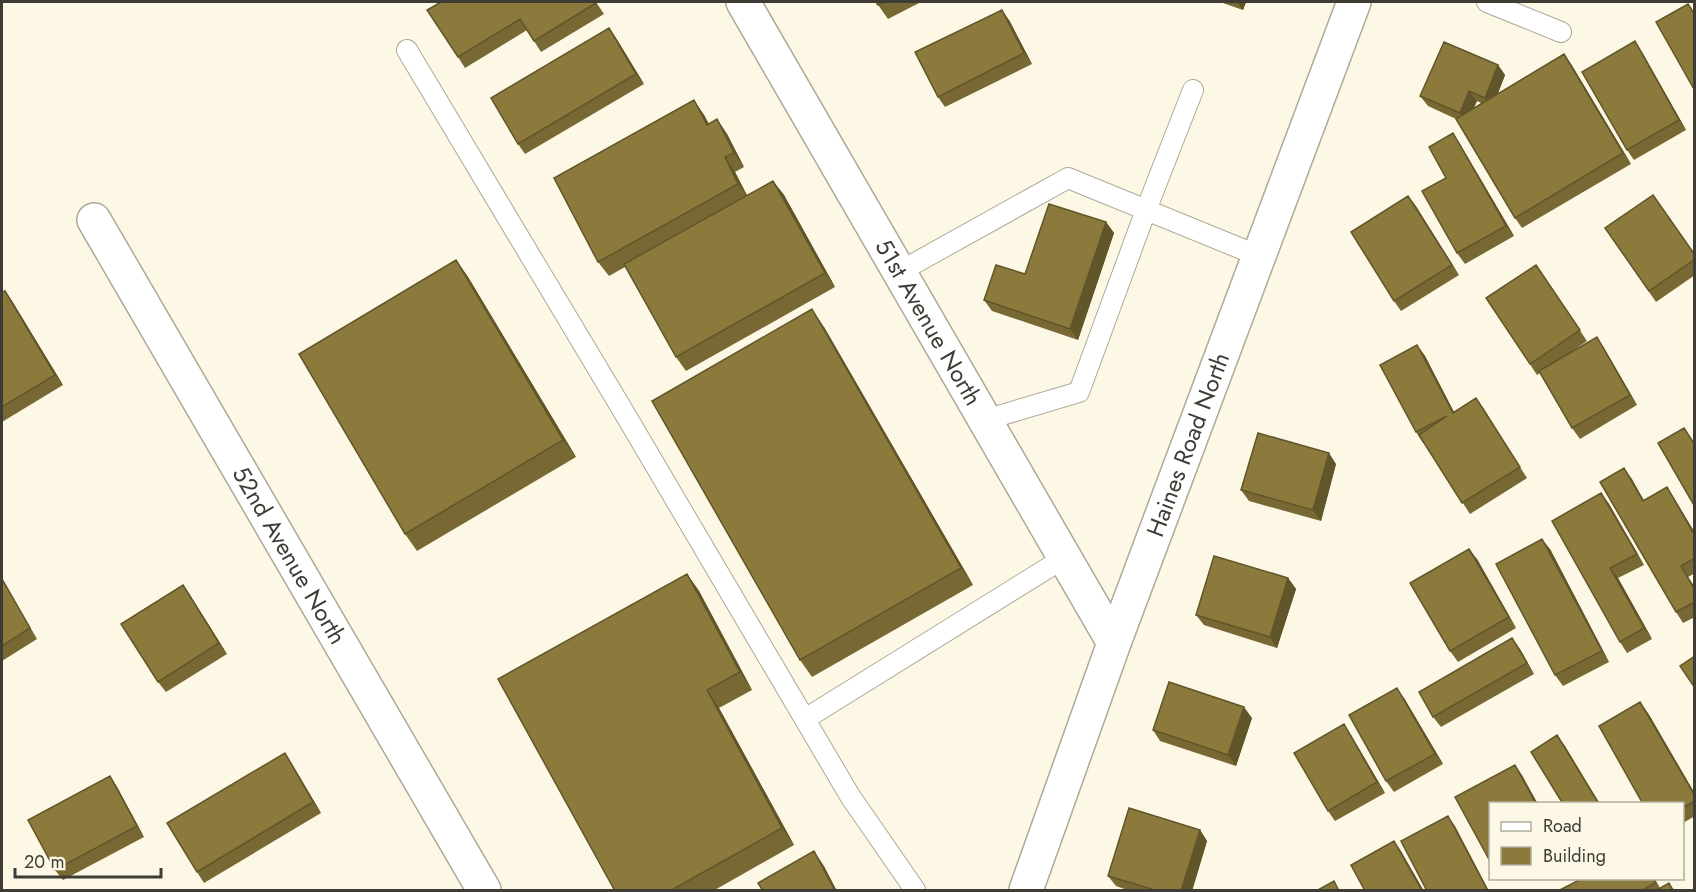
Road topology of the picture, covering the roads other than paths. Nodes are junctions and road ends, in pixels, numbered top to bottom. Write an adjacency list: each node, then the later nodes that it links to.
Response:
1 (743, 2): 10 (street, 51st Avenue North)
2 (1354, 2): 9 (street, Haines Road North)
3 (1487, 2): 4 (lane)
4 (1561, 32)
5 (407, 50): 14 (lane)
6 (1193, 90): 7 (lane)
7 (1146, 210): 9 (lane); 10 (lane); 11 (lane)
8 (94, 220): 15 (street, 52nd Avenue North)
9 (1259, 256): 13 (street, Haines Road North)
10 (899, 272): 11 (street, 51st Avenue North)
11 (985, 420): 12 (street, 51st Avenue North)
12 (1064, 558): 13 (street, 51st Avenue North); 14 (lane)
13 (1114, 643): 17 (street, Haines Road North)
14 (805, 719): 16 (lane)
15 (484, 891)
16 (915, 891)
17 (1026, 891)

